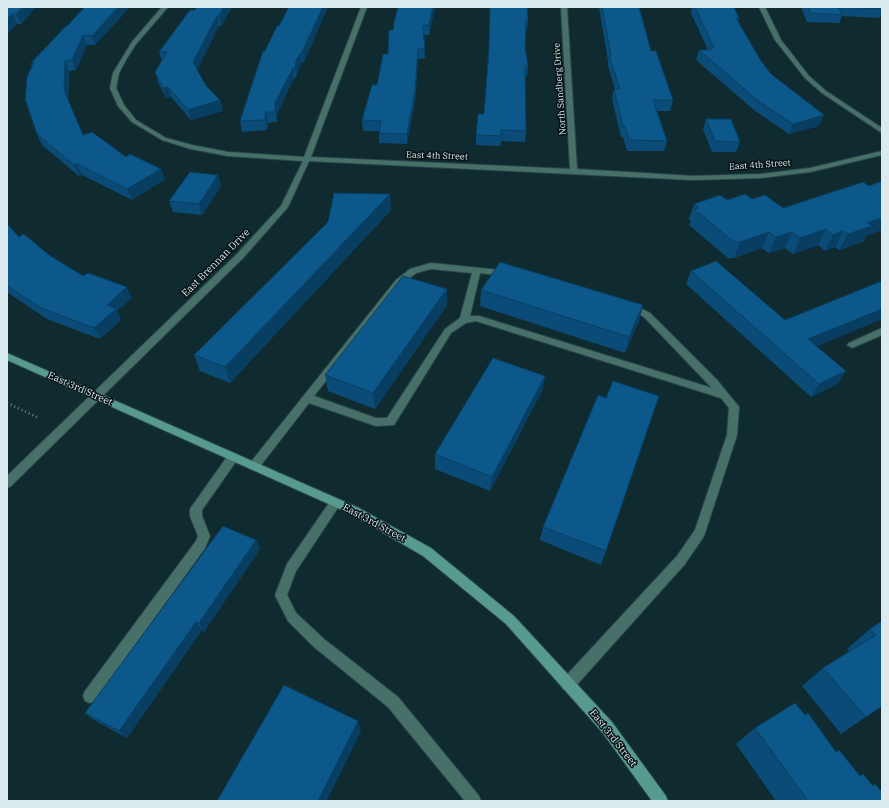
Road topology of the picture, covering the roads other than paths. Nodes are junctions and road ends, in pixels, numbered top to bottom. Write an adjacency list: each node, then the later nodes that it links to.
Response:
1 (165, 7): 7 (street, East 4th Street)
2 (364, 7): 7 (street, East Brennan Drive)
3 (564, 7): 8 (street, North Sandberg Drive)
4 (762, 7): 5 (street)
5 (882, 131)
6 (882, 153): 8 (street, East 4th Street)
7 (307, 159): 8 (street, East 4th Street); 16 (street, East Brennan Drive)
8 (574, 171)
9 (477, 270): 10 (street); 12 (street); 18 (street)
10 (513, 273)
11 (618, 302): 17 (street)
12 (464, 320): 17 (street); 18 (street)
13 (882, 331): 14 (street)
14 (852, 345)
15 (7, 356): 16 (street, East 3rd Street)
16 (95, 396): 19 (street, East 3rd Street); 21 (street, East Brennan Drive)
17 (724, 396): 23 (street)
18 (307, 398): 20 (street)
19 (233, 457): 20 (street, East 3rd Street); 24 (street)
20 (254, 466): 22 (street, East 3rd Street)
21 (7, 483)
22 (336, 503): 23 (street, East 3rd Street); 25 (street)
23 (568, 684): 26 (street, East 3rd Street)
24 (90, 696)
25 (474, 801)
26 (661, 801)

